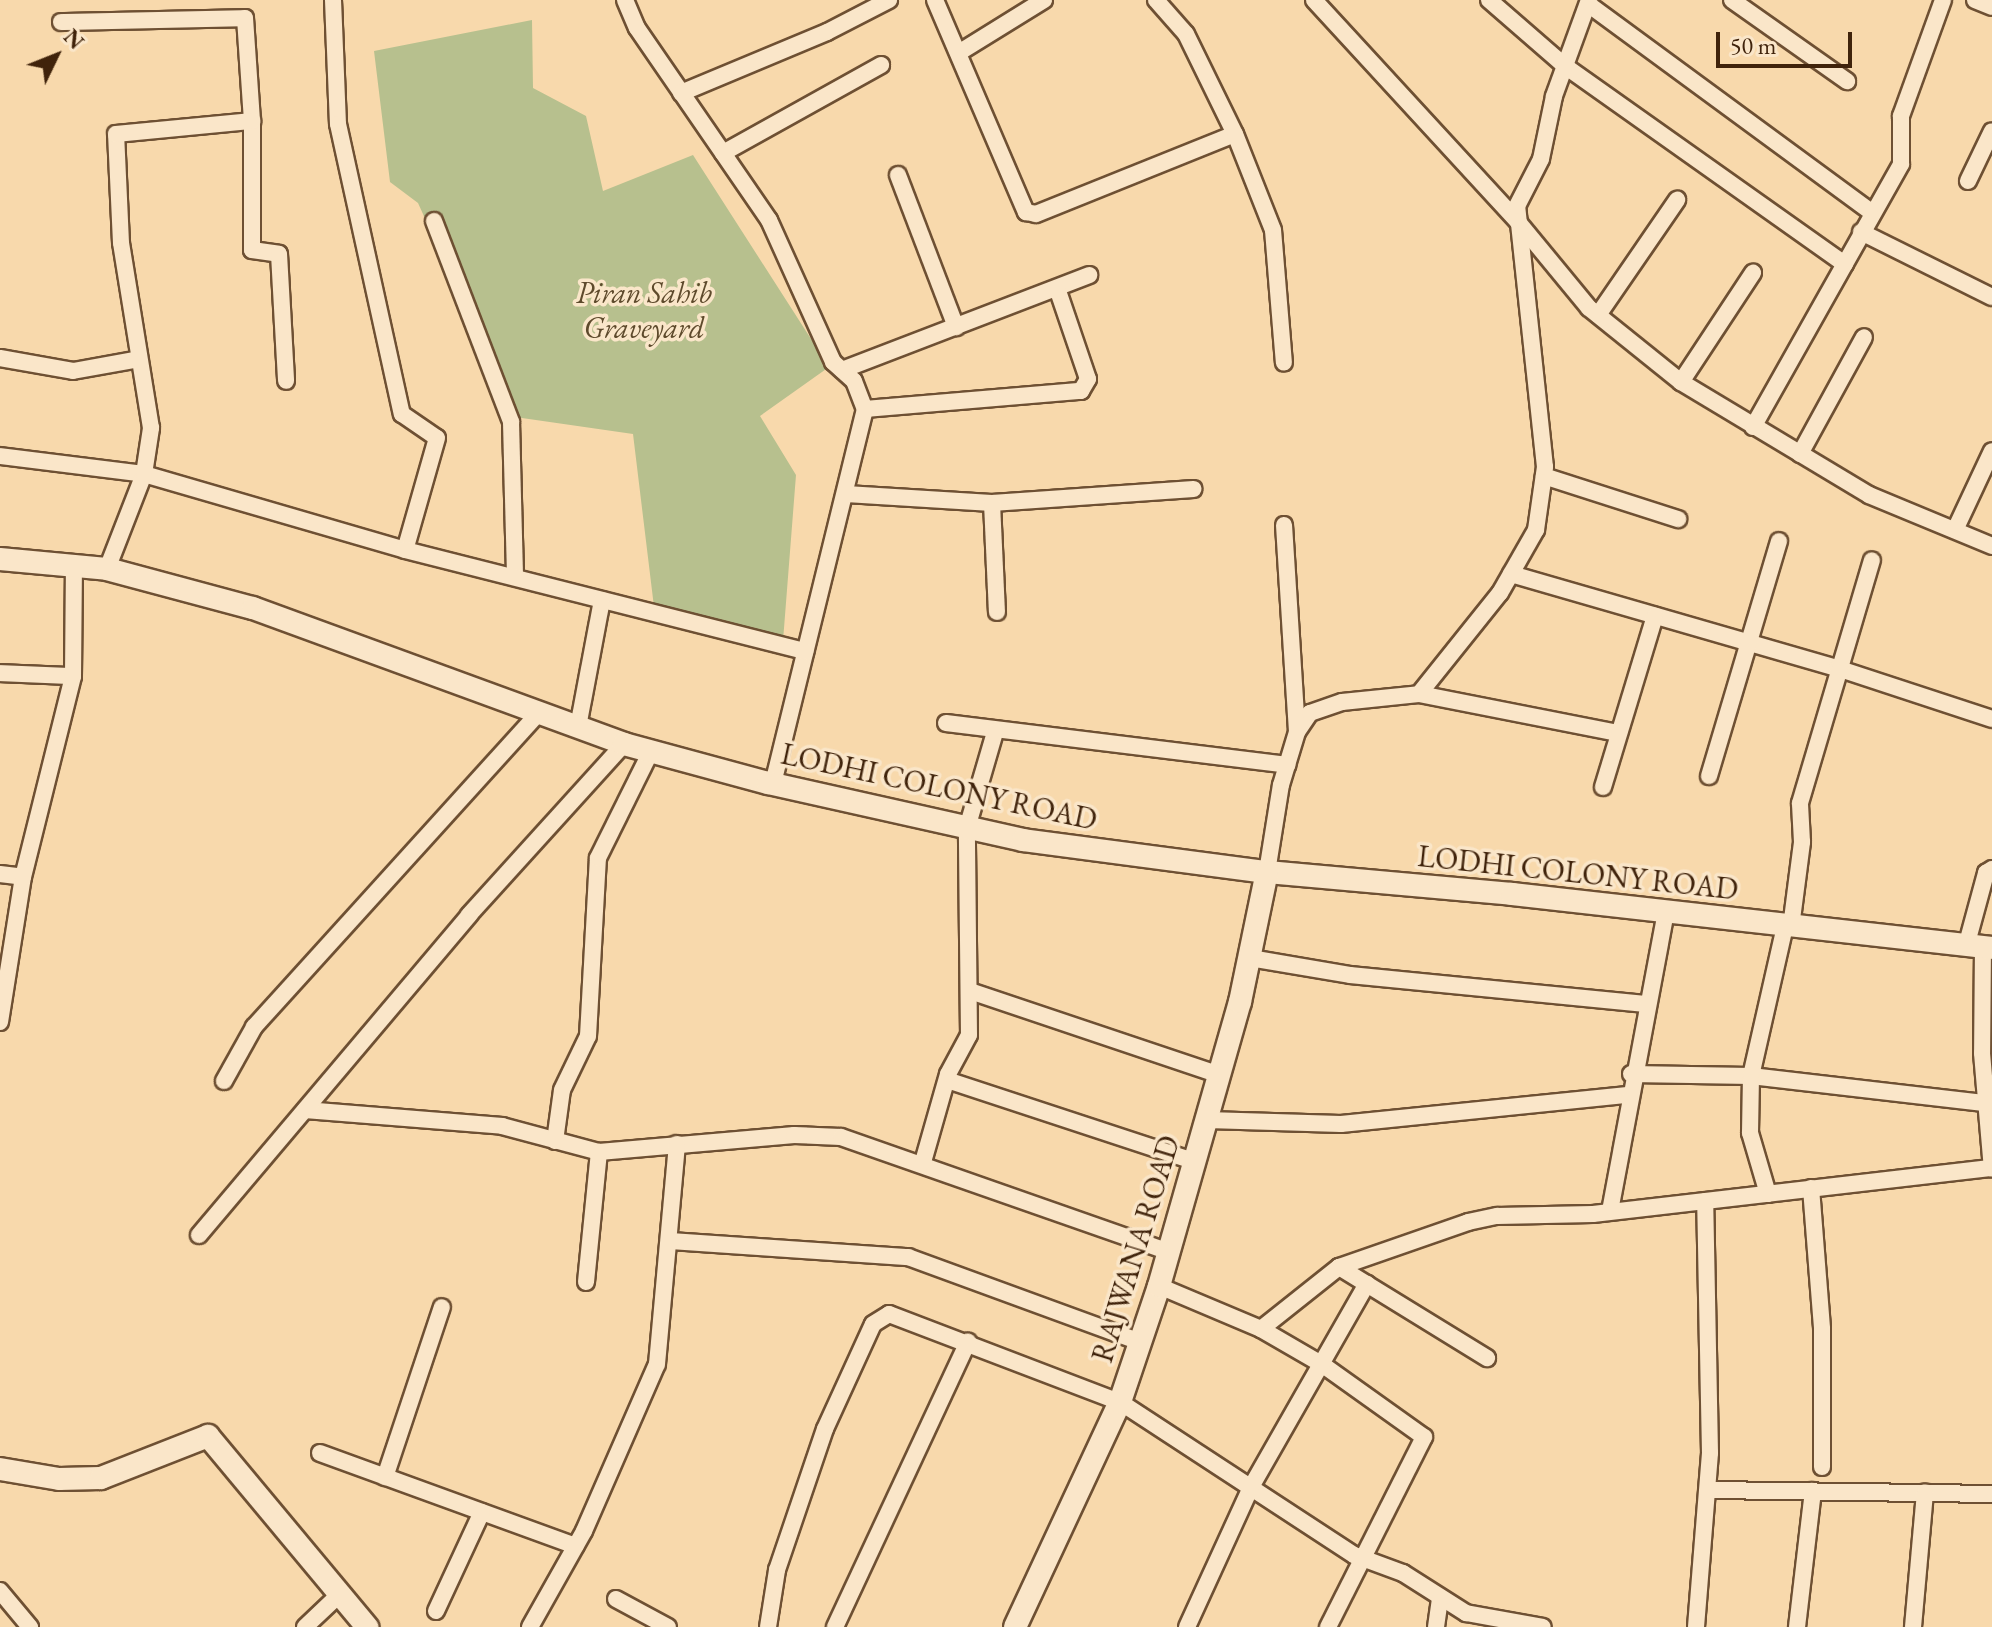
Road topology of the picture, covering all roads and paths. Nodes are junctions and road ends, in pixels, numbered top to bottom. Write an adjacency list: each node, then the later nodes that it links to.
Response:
1 (333, 0): 61 (street)
2 (889, 0): 20 (street)
3 (935, 0): 16 (street)
4 (1044, 0): 16 (street)
5 (1156, 0): 23 (street)
6 (1314, 0): 30 (street)
7 (1489, 0): 18 (street)
8 (1732, 0): 19 (street)
9 (1943, 0): 28 (street)
10 (1975, 0): 13 (street)
11 (1588, 2): 18 (street); 28 (street)
12 (632, 3): 20 (street)
13 (1992, 7)
14 (197, 8): 15 (street); 21 (street)
15 (61, 22)
16 (960, 52): 23 (street)
17 (881, 65): 24 (street)
18 (1565, 66): 30 (street); 32 (street)
19 (1847, 81)
20 (681, 93): 24 (street)
21 (252, 121): 41 (street); 44 (street)
22 (1992, 131): 26 (street)
23 (1235, 134): 42 (street)
24 (723, 153): 43 (street)
25 (898, 175): 38 (street)
26 (1968, 181)
27 (1677, 200): 37 (street)
28 (1871, 212): 31 (street)
29 (434, 221): 67 (street)
30 (1519, 223): 37 (street); 52 (street)
31 (1861, 232): 32 (street); 36 (street)
32 (1845, 264): 47 (street)
33 (1753, 273): 45 (street)
34 (1089, 275): 35 (street)
35 (1057, 288): 38 (street); 46 (street)
36 (1992, 297)
37 (1598, 315): 45 (street)
38 (956, 327): 43 (street)
39 (1864, 337): 49 (street)
40 (0, 358): 41 (street)
41 (139, 359): 51 (street)
42 (1284, 363)
43 (842, 370): 46 (street)
44 (286, 381)
45 (1681, 382): 47 (street)
46 (865, 409): 54 (street)
47 (1753, 427): 49 (street)
48 (1992, 451): 58 (street)
49 (1800, 454): 58 (street)
50 (0, 456): 51 (street)
51 (144, 474): 61 (street); 65 (street)
52 (1544, 476): 56 (street); 66 (street)
53 (1194, 489): 55 (street)
54 (846, 494): 55 (street); 72 (street)
55 (992, 503): 69 (street)
56 (1678, 519)
57 (1284, 525): 82 (street)
58 (1955, 530): 60 (street)
59 (1779, 541): 71 (street)
60 (1992, 546)
61 (405, 550): 67 (street)
62 (0, 559): 64 (main road, LODHI COLONY ROAD)
63 (1872, 560): 73 (street)
64 (74, 564): 65 (main road, LODHI COLONY ROAD); 75 (street)
65 (107, 569): 77 (main road, LODHI COLONY ROAD)
66 (1511, 574): 70 (street); 76 (street)
67 (515, 577): 68 (street)
68 (602, 600): 72 (street); 80 (street)
69 (997, 612)
70 (1655, 616): 71 (street); 83 (street)
71 (1746, 642): 73 (street); 87 (street)
72 (805, 651): 88 (street)
73 (1837, 668): 78 (street); 96 (street)
74 (0, 673): 75 (street)
75 (73, 676): 94 (street)
76 (1419, 694): 82 (street); 83 (street)
77 (539, 713): 80 (main road, LODHI COLONY ROAD); 106 (street)
78 (1992, 719)
79 (946, 723): 81 (street)
80 (578, 727): 84 (main road, LODHI COLONY ROAD)
81 (995, 732): 86 (street); 90 (street)
82 (1297, 732): 86 (street)
83 (1618, 733): 89 (street)
84 (624, 744): 85 (main road, LODHI COLONY ROAD); 109 (street)
85 (651, 751): 88 (main road, LODHI COLONY ROAD); 111 (street)
86 (1287, 765): 92 (street)
87 (1709, 776)
88 (773, 784): 90 (main road, LODHI COLONY ROAD)
89 (1603, 787)
90 (967, 828): 92 (main road, LODHI COLONY ROAD); 99 (street)
91 (1992, 869): 97 (street)
92 (1267, 872): 95 (main road, LODHI COLONY ROAD); 98 (main road, RAJWANA ROAD)
93 (0, 874): 94 (street)
94 (23, 877): 101 (street)
95 (1666, 912): 96 (main road, LODHI COLONY ROAD); 100 (street)
96 (1788, 926): 97 (main road, LODHI COLONY ROAD); 104 (street)
97 (1981, 946): 108 (street)
98 (1250, 958): 100 (street); 103 (main road, RAJWANA ROAD)
99 (970, 991): 103 (street); 105 (street)
100 (1646, 1004): 102 (street)
101 (0, 1022)
102 (1631, 1074): 104 (street); 107 (street)
103 (1220, 1075): 110 (main road, RAJWANA ROAD)
104 (1751, 1076): 108 (street); 118 (street)
105 (947, 1080): 114 (street); 115 (street)
106 (224, 1081)
107 (1628, 1095): 110 (street); 120 (street)
108 (1989, 1104): 116 (street)
109 (305, 1110): 111 (street); 121 (street)
110 (1207, 1120): 115 (main road, RAJWANA ROAD)
111 (555, 1141): 113 (street)
112 (677, 1144): 113 (street); 114 (street); 122 (street)
113 (599, 1152): 125 (street)
114 (923, 1162): 123 (street)
115 (1196, 1162): 123 (main road, RAJWANA ROAD)
116 (1992, 1168): 117 (street)
117 (1811, 1188): 118 (street); 136 (street)
118 (1768, 1194): 119 (street)
119 (1705, 1201): 120 (street); 140 (street)
120 (1610, 1211): 124 (street)
121 (199, 1235)
122 (671, 1241): 131 (street); 145 (street)
123 (1170, 1252): 127 (main road, RAJWANA ROAD)
124 (1339, 1267): 126 (street); 129 (street)
125 (586, 1282)
126 (1367, 1284): 132 (street); 133 (street)
127 (1159, 1286): 129 (street); 131 (main road, RAJWANA ROAD)
128 (442, 1307): 138 (street)
129 (1261, 1329): 133 (street)
130 (968, 1342): 134 (street); 157 (street); 158 (street)
131 (1140, 1342): 134 (main road, RAJWANA ROAD)
132 (1487, 1358)
133 (1323, 1365): 139 (street); 146 (street)
134 (1120, 1402): 139 (street); 159 (main road, RAJWANA ROAD)
135 (320, 1453): 138 (street)
136 (1822, 1467)
137 (0, 1469): 148 (main road)
138 (385, 1477): 144 (street)
139 (1251, 1487): 146 (street); 160 (street)
140 (1709, 1490): 141 (street); 164 (street)
141 (1813, 1491): 142 (street); 165 (street)
142 (1925, 1493): 143 (street); 166 (street)
143 (1992, 1494)
144 (482, 1512): 145 (street); 151 (street)
145 (576, 1546): 155 (street)
146 (1360, 1557): 149 (street); 161 (street)
147 (0, 1591): 152 (street)
148 (341, 1593): 153 (street); 154 (main road)
149 (1440, 1597): 162 (street); 163 (street)
150 (616, 1599): 156 (street)
151 (436, 1611)
152 (30, 1627)
153 (305, 1627)
154 (367, 1627)
155 (530, 1627)
156 (668, 1627)
157 (768, 1627)
158 (835, 1627)
159 (1015, 1627)
160 (1187, 1627)
161 (1328, 1627)
162 (1436, 1627)
163 (1543, 1627)
164 (1696, 1627)
165 (1797, 1627)
166 (1913, 1627)

